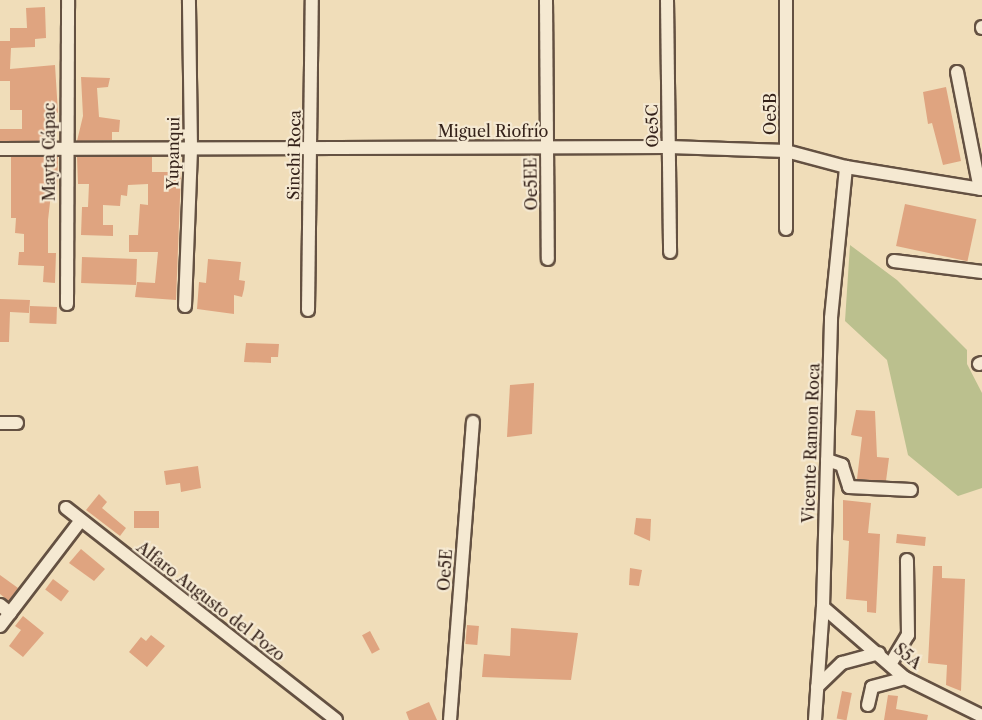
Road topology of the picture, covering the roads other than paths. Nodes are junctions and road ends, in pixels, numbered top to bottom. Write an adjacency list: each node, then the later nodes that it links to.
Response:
1 (68, 0): 11 (street, Mayta Cápac)
2 (189, 0): 12 (street, Yupanqui)
3 (312, 0): 13 (street, Sinchi Roca)
4 (546, 0): 8 (street, Oe5EE)
5 (667, 0): 9 (street, Oe5C)
6 (786, 0): 14 (street, Oe5B)
7 (957, 72): 16 (street)
8 (547, 147): 9 (street, Miguel Riofrío); 13 (street, Miguel Riofrío); 19 (street, Oe5EE)
9 (669, 147): 14 (street, Miguel Riofrío); 18 (street, Oe5C)
10 (0, 148): 11 (street, Miguel Riofrío)
11 (65, 148): 12 (street, Miguel Riofrío); 22 (street, Mayta Cápac)
12 (191, 148): 13 (street, Miguel Riofrío); 23 (street, Yupanqui)
13 (311, 148): 24 (street, Sinchi Roca)
14 (786, 151): 15 (street, Miguel Riofrío); 17 (street, Oe5B)
15 (846, 167): 16 (street, Miguel Riofrío); 28 (street, Vicente Ramon Roca)
16 (981, 189)
17 (786, 229)
18 (670, 252)
19 (548, 259)
20 (894, 261): 21 (street)
21 (982, 272)
22 (67, 304)
23 (185, 306)
24 (308, 310)
25 (473, 422): 44 (street, Oe5E)
26 (0, 423): 27 (street)
27 (17, 423)
28 (827, 460): 29 (street); 34 (street, Vicente Ramon Roca)
29 (911, 490)
30 (66, 508): 31 (street, Alfaro Augusto del Pozo)
31 (81, 520): 35 (street); 43 (street, Alfaro Augusto del Pozo)
32 (907, 560): 38 (street)
33 (0, 605): 35 (street)
34 (822, 607): 37 (street, S5A); 40 (street, Vicente Ramon Roca)
35 (10, 613): 36 (street)
36 (0, 626)
37 (879, 653): 38 (street, S5A); 40 (street)
38 (891, 663): 39 (street, S5A)
39 (905, 678): 41 (street); 42 (street, S5A)
40 (817, 687): 45 (street, Vicente Ramon Roca)
41 (868, 705)
42 (982, 716)
43 (336, 720)
44 (450, 720)
45 (815, 720)

